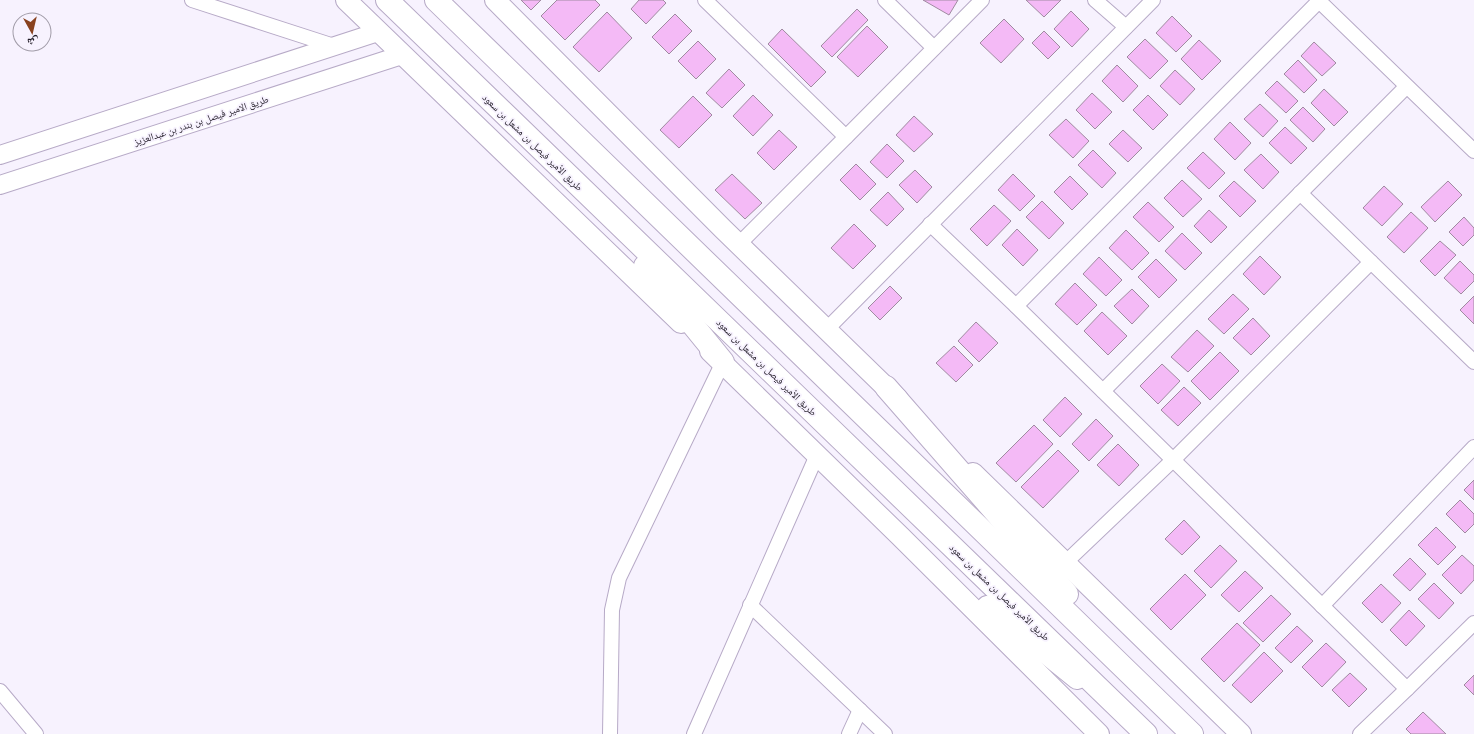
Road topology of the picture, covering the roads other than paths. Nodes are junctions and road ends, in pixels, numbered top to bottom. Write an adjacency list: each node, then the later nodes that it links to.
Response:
1 (192, 0): 14 (street)
2 (346, 0): 13 (main road)
3 (386, 0): 24 (main road, طريق الأمير فيصل بن مشعل بن سعود)
4 (436, 0): 44 (main road)
5 (495, 0): 26 (main road)
6 (705, 0): 19 (street)
7 (885, 0): 15 (street)
8 (982, 0): 15 (street)
9 (1095, 0): 12 (street)
10 (1153, 0): 12 (street)
11 (1318, 0): 18 (street); 28 (street)
12 (1126, 27): 25 (street)
13 (378, 32): 14 (street); 16 (main road)
14 (341, 44): 17 (street); 21 (street)
15 (934, 48): 19 (street)
16 (402, 55): 17 (street, طريق الامير فيصل بن بندر بن عبدالعزيز); 30 (main road)
17 (337, 75): 22 (street, طريق الامير فيصل بن بندر بن عبدالعزيز)
18 (1406, 87): 20 (street); 23 (street)
19 (846, 137): 26 (street)
20 (1474, 151)
21 (0, 155)
22 (0, 186)
23 (1300, 194): 27 (street); 33 (street)
24 (590, 196): 30 (main road); 52 (main road, طريق الأمير فيصل بن مشعل بن سعود)
25 (930, 224): 28 (street); 29 (street)
26 (739, 244): 29 (main road)
27 (1371, 262): 31 (street); 36 (street)
28 (1016, 306): 33 (street)
29 (826, 330): 32 (main road)
30 (722, 362): 35 (main road); 47 (street)
31 (1474, 362)
32 (886, 387): 38 (main road); 44 (main road)
33 (1103, 391): 36 (street)
34 (1474, 447): 40 (street)
35 (817, 455): 37 (main road); 39 (street)
36 (1173, 460): 38 (street); 40 (street)
37 (900, 536): 51 (main road); 52 (main road)
38 (1065, 563): 54 (main road)
39 (750, 605): 45 (street); 48 (street)
40 (1322, 606): 42 (street)
41 (1474, 623): 42 (street)
42 (1407, 689): 55 (street)
43 (0, 691): 46 (street)
44 (1164, 707): 53 (main road)
45 (860, 710): 49 (street); 50 (street)
46 (36, 734)
47 (610, 734)
48 (694, 734)
49 (849, 734)
50 (885, 734)
51 (1100, 734)
52 (1146, 734)
53 (1192, 734)
54 (1241, 734)
55 (1360, 734)

